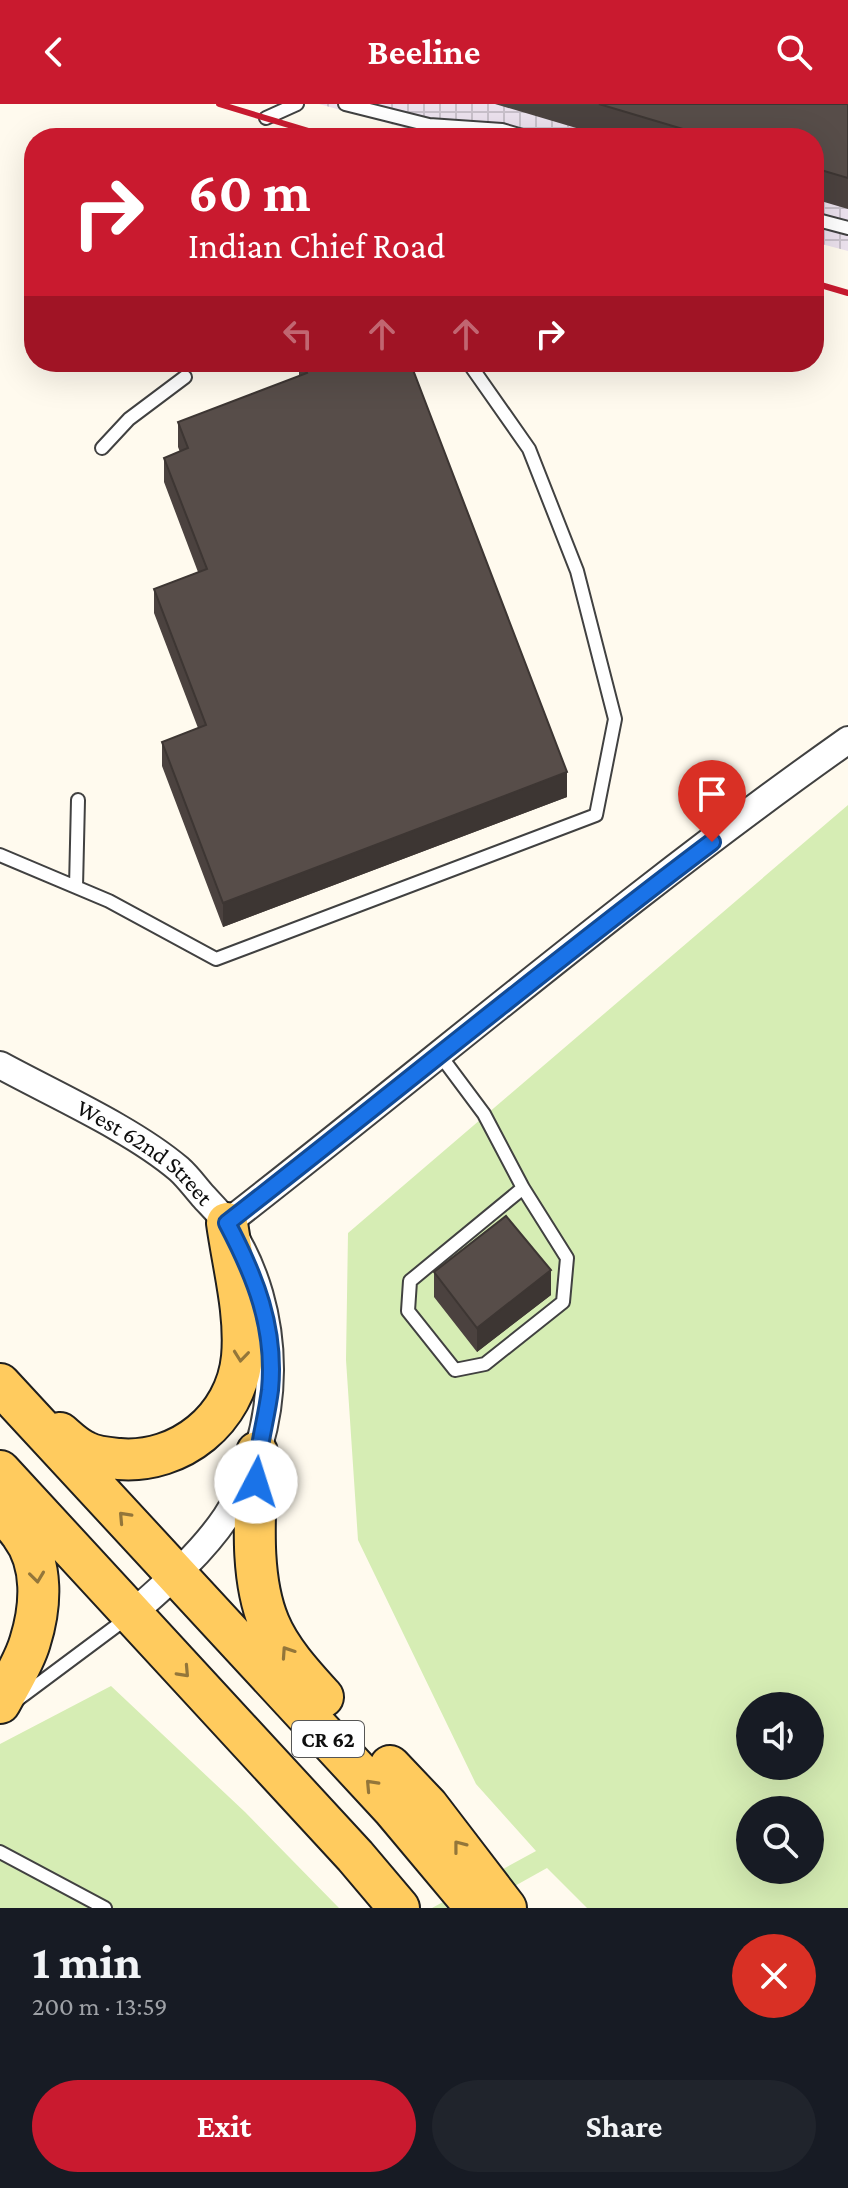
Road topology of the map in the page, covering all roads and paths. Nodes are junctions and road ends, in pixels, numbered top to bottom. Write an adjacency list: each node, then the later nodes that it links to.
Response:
1 (297, 104): 3 (lane)
2 (345, 104): 4 (lane)
3 (266, 118)
4 (473, 128)
5 (824, 222): 6 (lane)
6 (848, 228)
7 (475, 372): 13 (lane)
8 (185, 377): 9 (lane)
9 (102, 448)
10 (848, 740): 14 (street)
11 (78, 800): 13 (lane)
12 (0, 855): 13 (lane)
13 (76, 887)
14 (440, 1055): 16 (lane); 17 (street)
15 (0, 1065): 17 (street, West 62nd Street)
16 (523, 1188): 16 (lane)
17 (227, 1223): 18 (main road, one-way to 18); 19 (street, West 62nd Street)
18 (2, 1386): 22 (main road, CR 62, one-way to 18)
19 (257, 1452): 22 (street, West 62nd Street); 30 (main road, one-way to 19)
20 (0, 1471): 23 (main road, CR 62)
21 (0, 1511): 24 (main road, one-way to 24)
22 (177, 1574): 23 (street, West 62nd Street); 29 (main road, CR 62, one-way to 22)
23 (133, 1613): 25 (lane); 28 (main road, CR 62, one-way to 28)
24 (0, 1703)
25 (0, 1712)
26 (0, 1852): 27 (lane)
27 (105, 1908)
28 (399, 1908)
29 (476, 1908)
30 (506, 1908)

